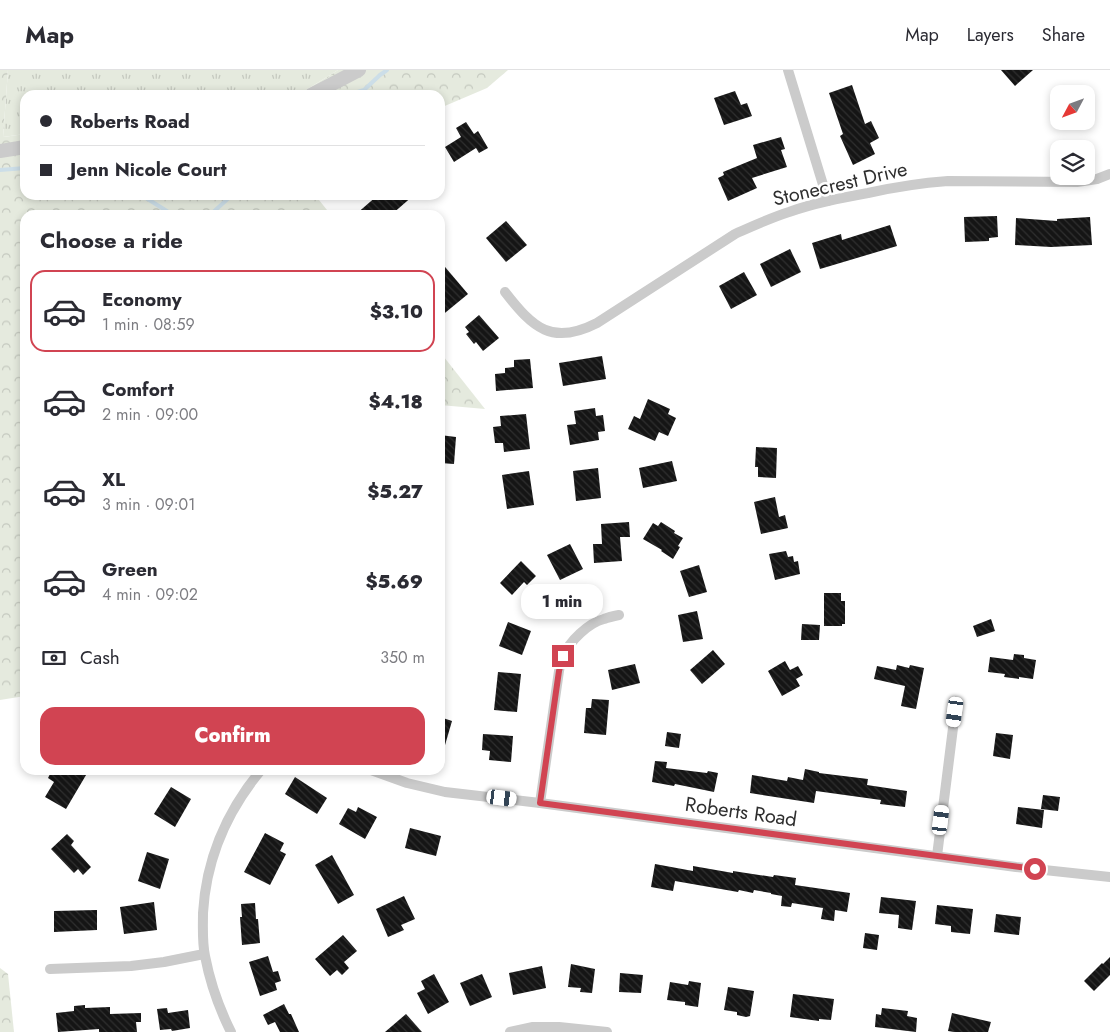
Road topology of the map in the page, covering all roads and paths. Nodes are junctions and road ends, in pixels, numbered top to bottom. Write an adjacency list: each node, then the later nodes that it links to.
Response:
1 (359, 70): 3 (street)
2 (788, 70): 7 (street)
3 (321, 90)
4 (20, 147): 5 (street)
5 (0, 151)
6 (1110, 174): 7 (street, Stonecrest Drive)
7 (828, 201): 8 (street, Stonecrest Drive)
8 (505, 292)
9 (619, 615): 13 (street)
10 (955, 712): 14 (street)
11 (257, 775): 16 (street)
12 (385, 775): 13 (street, Roberts Road)
13 (540, 803): 14 (street, Roberts Road)
14 (936, 856): 15 (street, Roberts Road)
15 (1110, 878)
16 (204, 954): 17 (street); 18 (street)
17 (50, 969)
18 (230, 1032)
19 (510, 1032): 20 (street)
20 (602, 1032)

